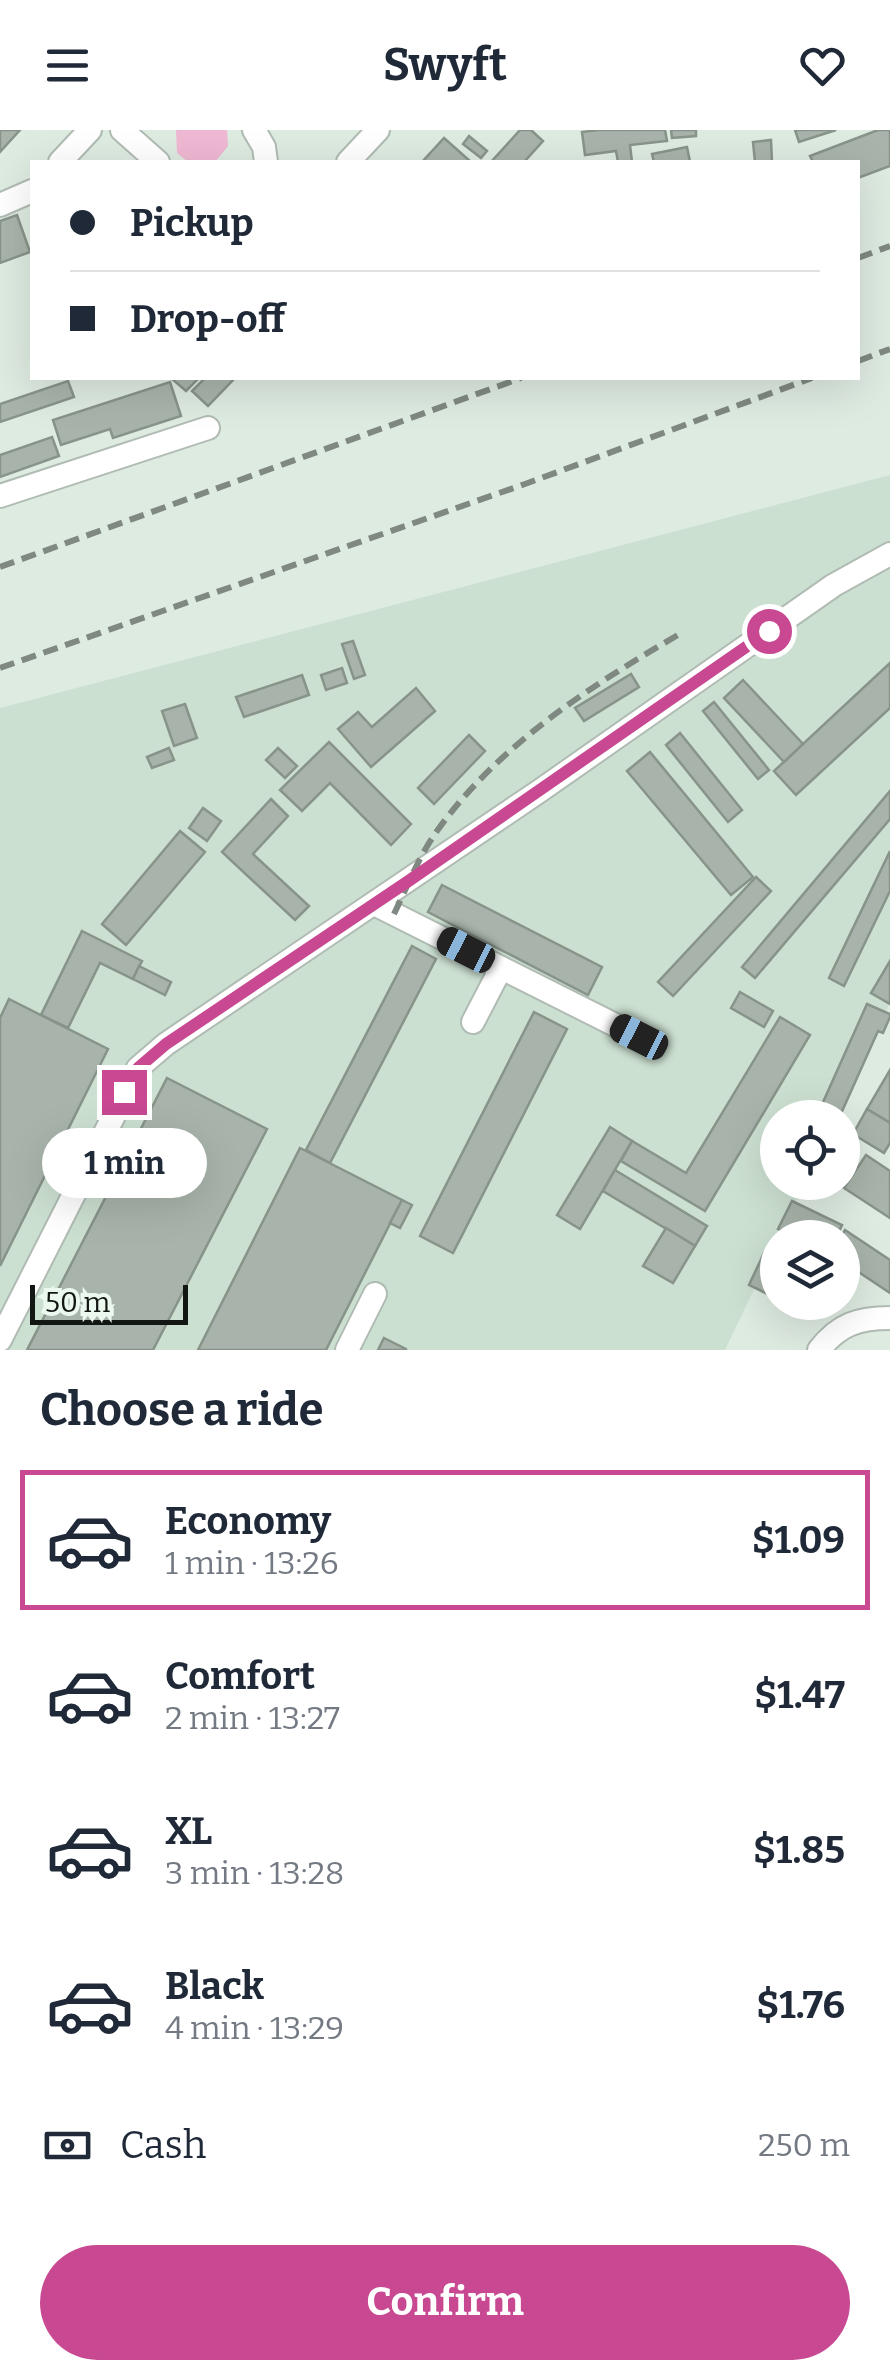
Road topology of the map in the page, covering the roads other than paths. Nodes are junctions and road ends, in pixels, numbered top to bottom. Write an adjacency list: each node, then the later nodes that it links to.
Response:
1 (90, 130): 5 (street)
2 (122, 130): 6 (street)
3 (254, 130): 7 (street)
4 (378, 130): 8 (street)
5 (62, 160)
6 (156, 160)
7 (266, 160)
8 (350, 160)
9 (30, 192): 10 (street)
10 (0, 205)
11 (208, 428): 12 (street)
12 (0, 496)
13 (890, 554): 14 (street)
14 (374, 904): 15 (street); 20 (street)
15 (501, 968): 16 (street); 17 (street)
16 (472, 1022)
17 (639, 1037)
18 (375, 1294): 21 (street)
19 (890, 1318): 22 (street)
20 (0, 1340)
21 (347, 1350)
22 (819, 1350)

